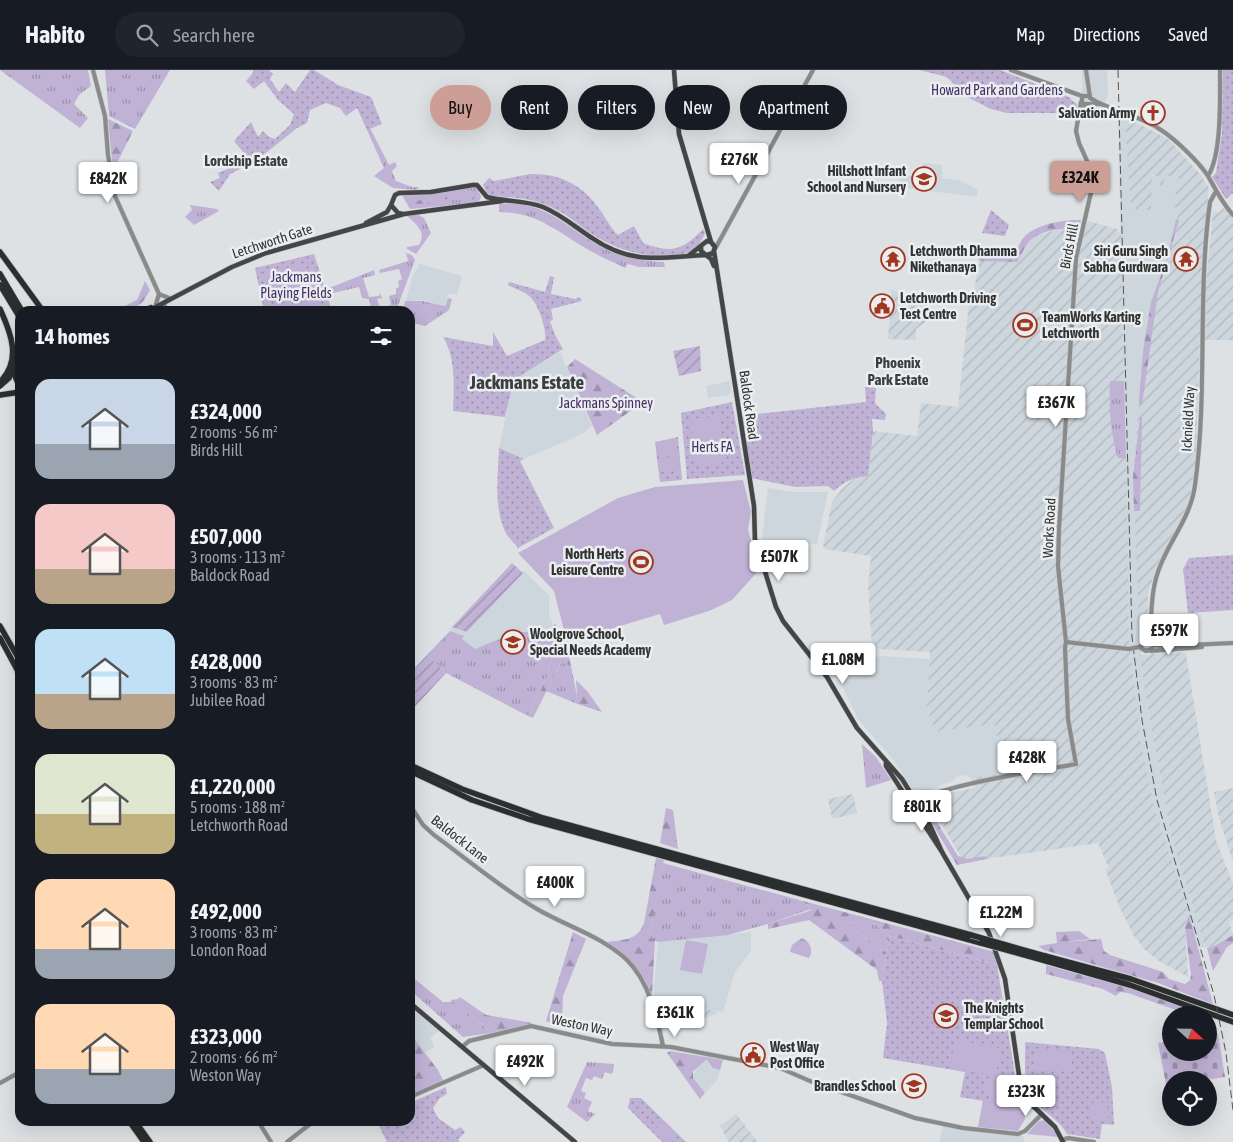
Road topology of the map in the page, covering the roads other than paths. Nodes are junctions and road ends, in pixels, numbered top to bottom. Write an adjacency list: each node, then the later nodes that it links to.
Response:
1 (92, 70): 37 (street)
2 (674, 70): 24 (main road)
3 (813, 70): 25 (street)
4 (1011, 70): 8 (street)
5 (1086, 70): 7 (street)
6 (1220, 70): 15 (street)
7 (1087, 86): 9 (street, Birds Hill); 10 (street)
8 (1068, 91): 9 (street); 11 (street)
9 (1083, 95): 10 (street); 11 (street, Birds Hill)
10 (1090, 97): 12 (street); 13 (street)
11 (1080, 102): 12 (street); 14 (street, Birds Hill)
12 (1087, 105): 13 (street); 14 (street)
13 (1103, 105): 15 (street)
14 (1078, 117): 36 (street, Birds Hill)
15 (1208, 176): 17 (street)
16 (483, 193): 18 (main road); 19 (main road); 20 (main road, Letchworth Gate)
17 (1215, 193): 22 (street); 56 (street, Icknield Way)
18 (502, 200): 19 (main road, Letchworth Gate); 31 (main road)
19 (480, 204): 21 (main road, Letchworth Gate)
20 (391, 205): 21 (main road); 23 (main road, Letchworth Gate)
21 (404, 214): 23 (main road, Letchworth Gate)
22 (1233, 215)
23 (365, 224): 35 (main road, Letchworth Gate)
24 (707, 228): 26 (main road); 27 (main road)
25 (721, 238): 26 (street); 28 (street)
26 (712, 242): 27 (main road); 28 (main road, Baldock Road)
27 (702, 244): 30 (main road, Baldock Road); 31 (main road)
28 (714, 250): 30 (main road); 33 (main road, Baldock Road)
29 (0, 253): 41 (highway)
30 (706, 255): 31 (main road); 33 (main road, Baldock Road)
31 (687, 257)
32 (0, 274): 40 (highway)
33 (716, 274): 67 (main road, Baldock Road)
34 (0, 285): 45 (highway)
35 (190, 288): 38 (main road, Letchworth Gate); 39 (main road, Letchworth Gate)
36 (1074, 293): 57 (street, Works Road)
37 (159, 294): 38 (street); 42 (street)
38 (169, 298): 42 (main road, Letchworth Gate)
39 (165, 302): 42 (main road, Letchworth Gate); 43 (street)
40 (19, 306)
41 (37, 306)
42 (155, 306)
43 (164, 306)
44 (0, 308): 46 (highway); 50 (highway)
45 (15, 310)
46 (15, 346)
47 (15, 362): 48 (highway)
48 (14, 367): 49 (highway); 51 (highway)
49 (15, 378)
50 (0, 382)
51 (0, 386)
52 (15, 393): 53 (highway)
53 (0, 395)
54 (0, 626): 63 (highway)
55 (0, 638): 64 (highway)
56 (1150, 639): 58 (street); 61 (street)
57 (1066, 642): 61 (street, bridge); 67 (street, Works Road)
58 (1154, 644): 60 (street); 62 (street)
59 (1233, 644): 60 (street)
60 (1209, 645): 62 (street)
61 (1140, 647): 62 (street)
62 (1151, 651)
63 (15, 652)
64 (15, 666)
65 (415, 767): 69 (highway, bridge)
66 (415, 773): 69 (highway, bridge)
67 (916, 806): 79 (main road)
68 (415, 813): 73 (street, Baldock Lane)
69 (1045, 958): 71 (highway); 72 (highway)
70 (415, 1007): 74 (main road)
71 (1233, 1015)
72 (1233, 1022)
73 (663, 1046): 74 (street, Weston Way); 79 (street, Weston Way)
74 (462, 1047): 75 (main road)
75 (484, 1065): 78 (street); 89 (main road)
76 (15, 1075): 77 (street)
77 (0, 1083)
78 (415, 1096)
79 (1042, 1114): 84 (main road)
80 (133, 1126): 85 (highway)
81 (139, 1126): 86 (highway)
82 (261, 1126): 87 (street)
83 (308, 1126): 88 (street)
84 (1063, 1141): 90 (street)
85 (144, 1142)
86 (150, 1142)
87 (271, 1142)
88 (287, 1142)
89 (575, 1142)
90 (1094, 1142)

